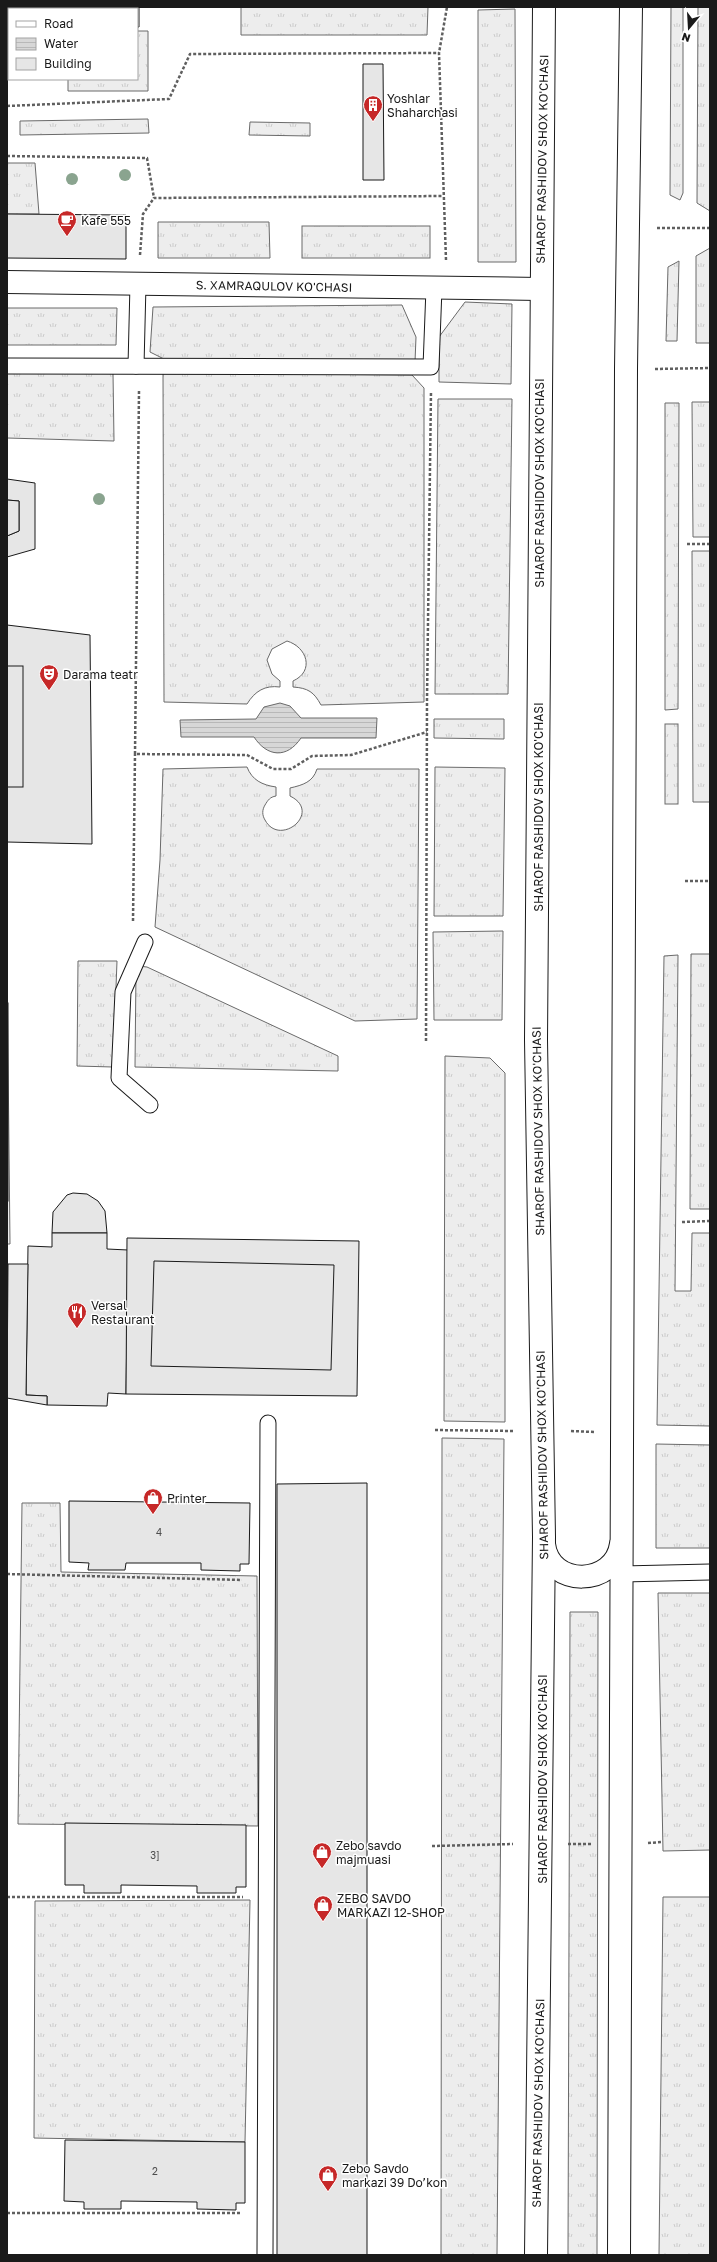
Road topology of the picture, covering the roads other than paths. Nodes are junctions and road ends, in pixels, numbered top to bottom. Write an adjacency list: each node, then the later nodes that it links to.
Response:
1 (544, 7): 6 (main road, SHAROF RASHIDOV SHOX KO'CHASI)
2 (631, 7): 13 (main road)
3 (7, 282): 4 (main road, S. XAMRAQULOV KO'CHASI)
4 (138, 284): 5 (main road, S. XAMRAQULOV KO'CHASI); 8 (lane)
5 (434, 288): 6 (main road, S. XAMRAQULOV KO'CHASI); 8 (lane)
6 (540, 288): 12 (main road, SHAROF RASHIDOV SHOX KO'CHASI)
7 (7, 366): 8 (lane)
8 (137, 366)
9 (145, 942): 10 (lane)
10 (150, 1105)
11 (268, 1423): 16 (lane)
12 (544, 1537): 13 (main road); 17 (main road, SHAROF RASHIDOV SHOX KO'CHASI)
13 (622, 1538): 15 (main road)
14 (710, 1572): 15 (lane)
15 (622, 1574): 18 (main road)
16 (265, 2255)
17 (536, 2255)
18 (619, 2255)

